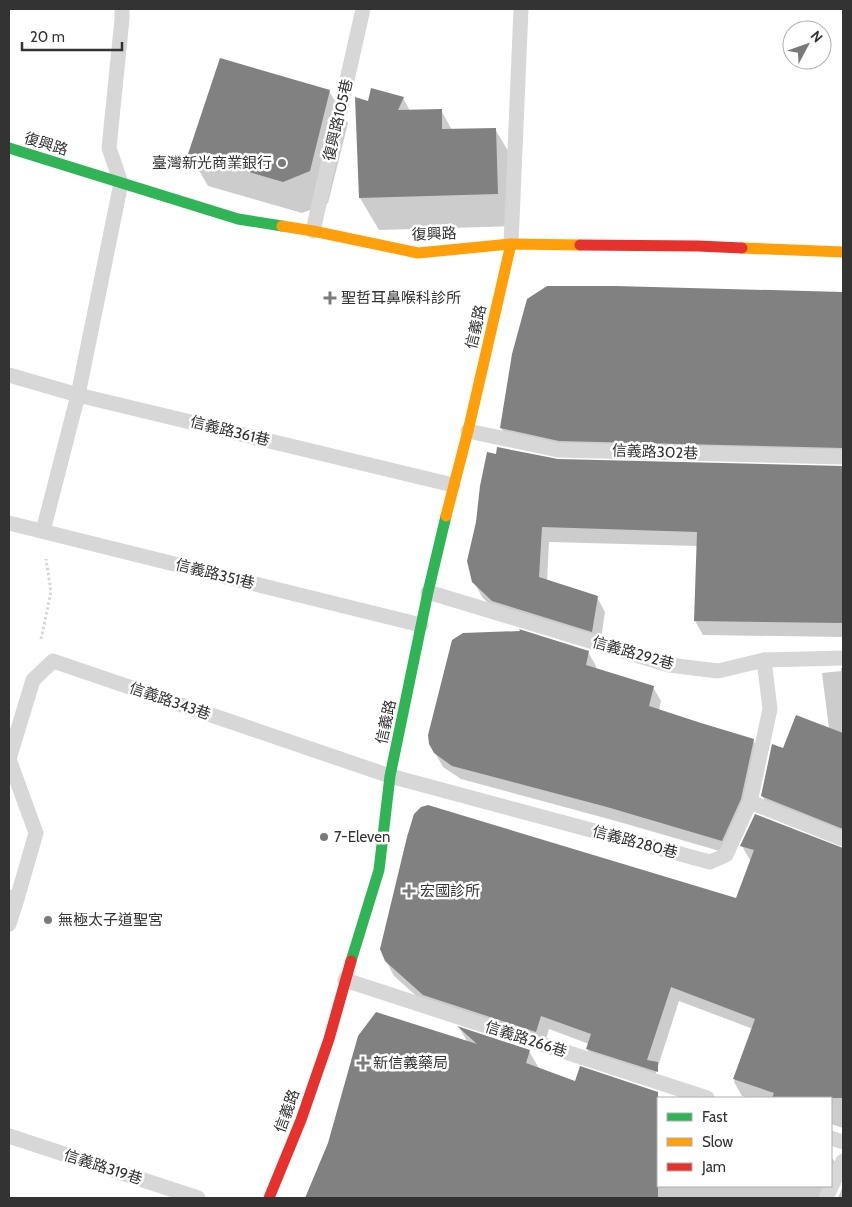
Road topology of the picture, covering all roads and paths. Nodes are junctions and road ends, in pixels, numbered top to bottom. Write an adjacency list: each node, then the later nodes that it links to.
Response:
1 (122, 9): 5 (lane)
2 (363, 9): 6 (lane, 復興路105巷)
3 (521, 9): 7 (lane)
4 (9, 148): 5 (street, 復興路)
5 (121, 183): 6 (street, 復興路); 10 (lane)
6 (313, 231): 7 (street, 復興路)
7 (511, 244): 8 (street, 復興路); 11 (street, 信義路)
8 (843, 252)
9 (9, 375): 10 (lane, 信義路361巷)
10 (78, 394): 13 (lane, 信義路361巷); 15 (lane)
11 (468, 431): 12 (lane, 信義路302巷); 13 (street, 信義路)
12 (843, 457)
13 (453, 485): 16 (street, 信義路)
14 (9, 523): 15 (lane, 信義路351巷)
15 (43, 531): 17 (lane, 信義路351巷); 20 (path)
16 (428, 592): 17 (street, 信義路); 19 (lane, 信義路292巷)
17 (421, 625): 22 (street, 信義路)
18 (843, 658): 19 (lane, 信義路292巷)
19 (764, 660): 23 (lane, 信義路280巷)
20 (33, 680): 21 (lane); 22 (lane, 信義路343巷)
21 (9, 759): 25 (lane)
22 (390, 776): 23 (lane, 信義路280巷); 27 (street, 信義路)
23 (750, 802): 24 (lane)
24 (843, 839)
25 (13, 898): 26 (lane)
26 (9, 924)
27 (345, 980): 28 (lane, 信義路266巷); 33 (street, 信義路)
28 (705, 1097)
29 (9, 1136): 32 (lane, 信義路319巷)
30 (843, 1161): 31 (lane)
31 (832, 1185)
32 (198, 1198)
33 (269, 1198)

